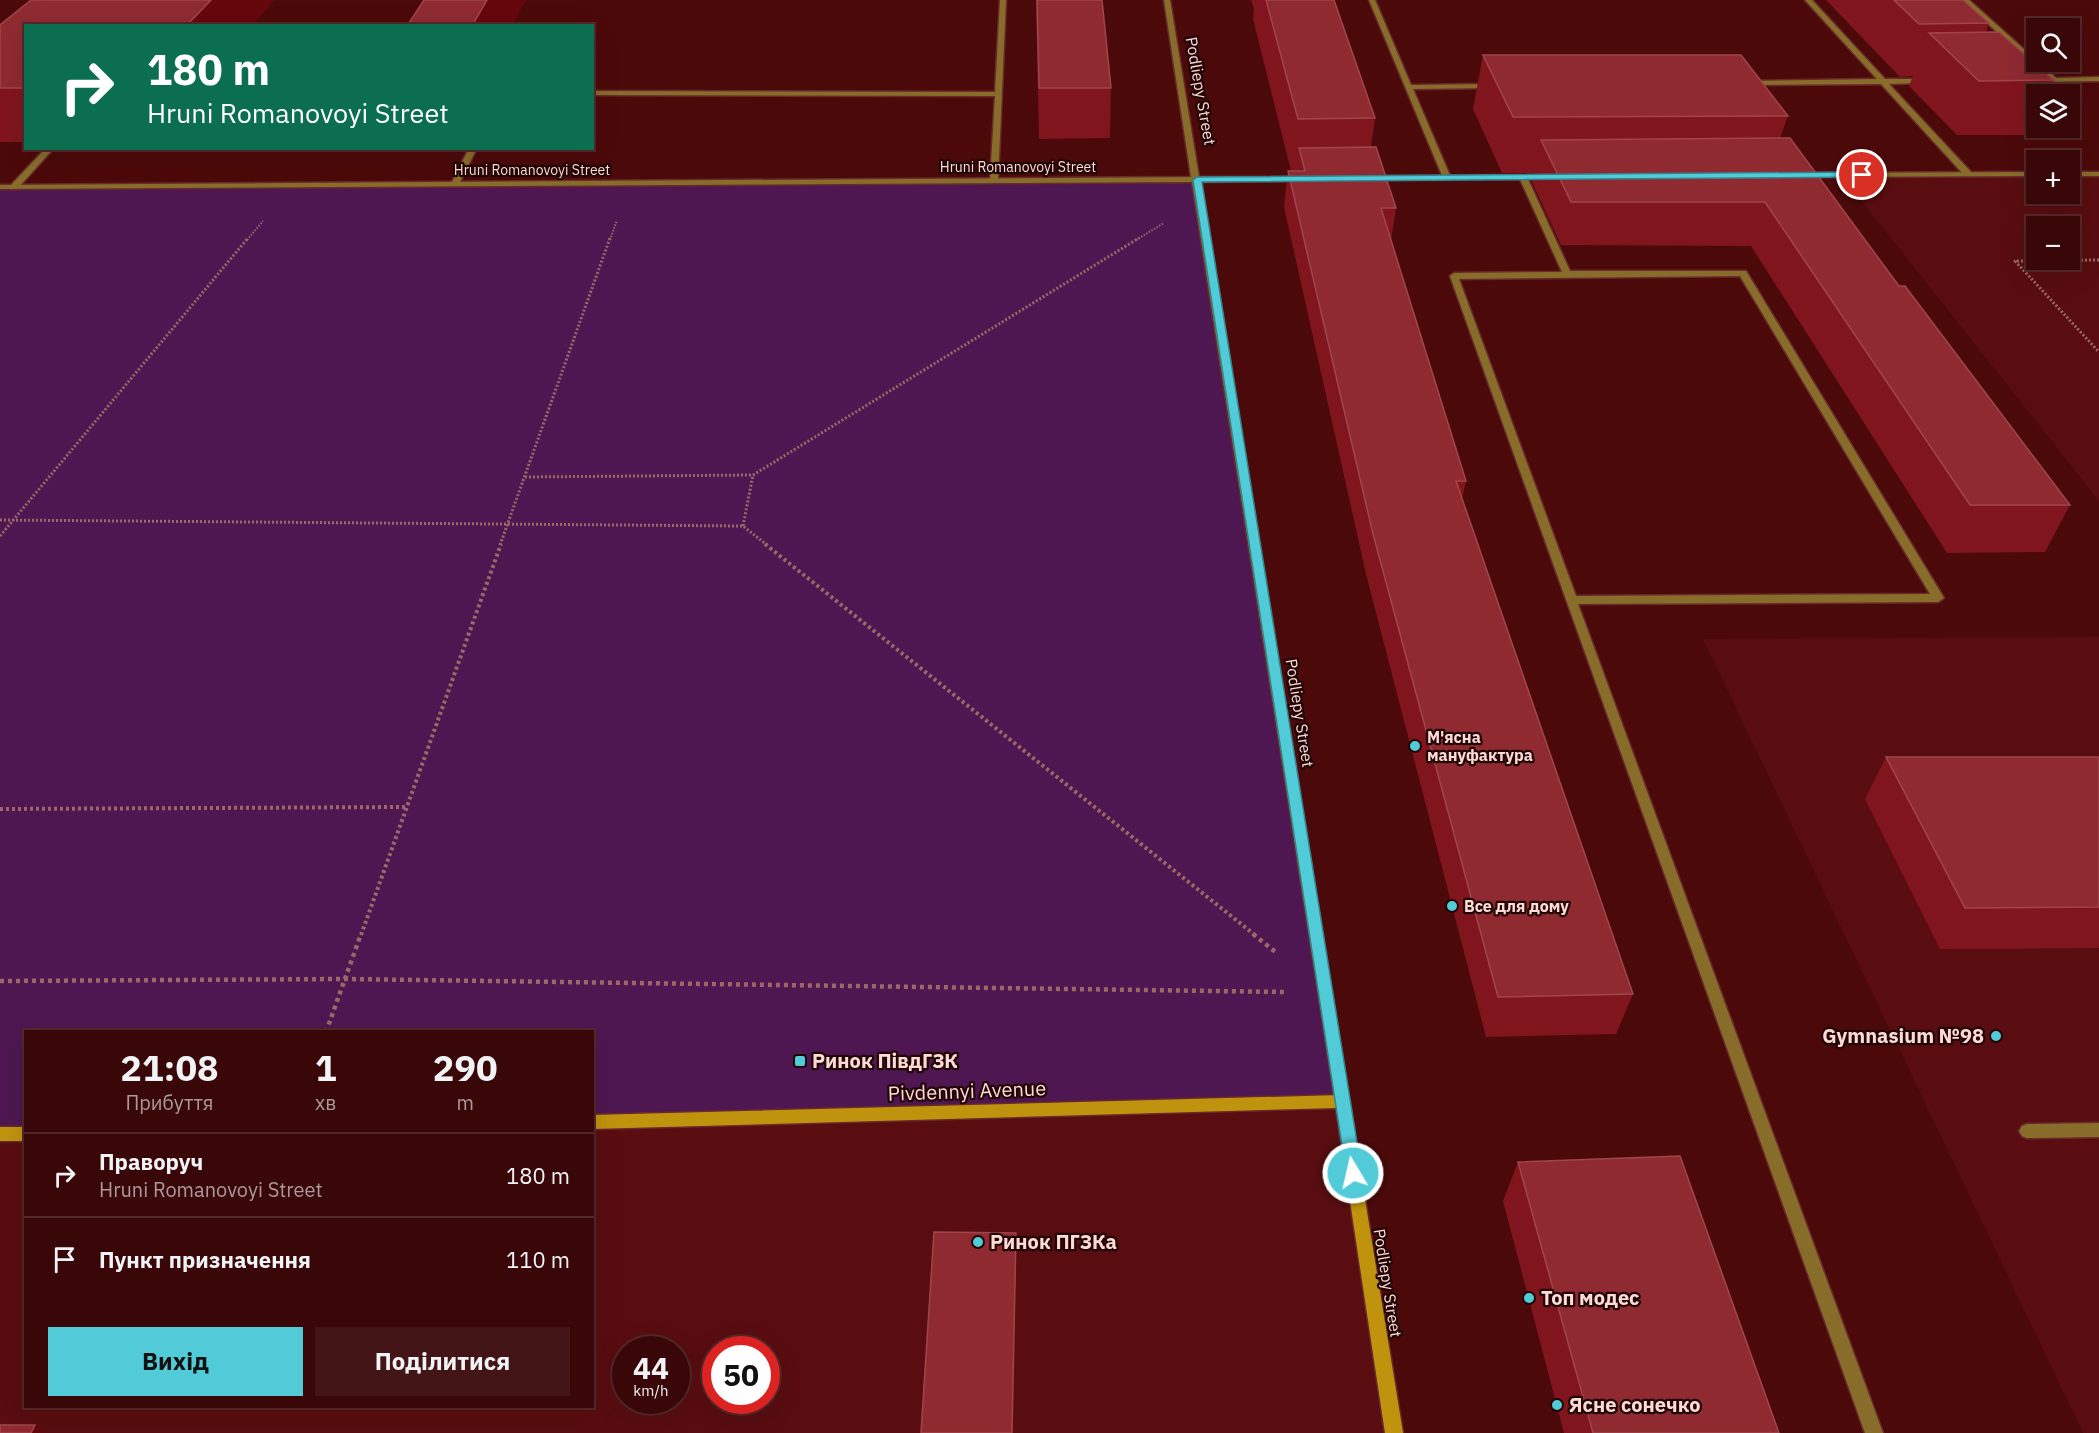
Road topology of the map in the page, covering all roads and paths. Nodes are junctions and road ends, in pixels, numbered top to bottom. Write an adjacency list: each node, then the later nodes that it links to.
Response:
1 (1003, 0): 15 (street)
2 (1167, 0): 28 (street, Podliepy Street)
3 (1372, 0): 13 (street)
4 (1808, 0): 10 (street)
5 (1965, 0): 7 (street)
6 (2031, 80): 7 (street)
7 (2054, 80): 8 (street)
8 (2099, 80)
9 (1940, 81): 10 (street)
10 (1882, 82): 11 (street); 18 (street)
11 (1741, 83)
12 (1504, 86): 13 (street)
13 (1410, 87): 26 (street)
14 (594, 93): 15 (street)
15 (998, 94): 29 (street)
16 (49, 150): 33 (street)
17 (472, 150): 31 (street)
18 (1968, 174): 19 (street); 22 (street)
19 (2026, 174)
20 (2080, 174): 21 (street)
21 (2099, 174)
22 (1794, 175)
23 (1523, 177): 24 (street); 26 (street); 37 (street)
24 (1558, 177)
25 (1364, 178): 26 (street)
26 (1447, 178)
27 (1316, 179): 28 (street, Hruni Romanovoyi Street)
28 (1197, 180): 29 (street, Hruni Romanovoyi Street); 35 (street, Podliepy Street)
29 (994, 181): 30 (street, Hruni Romanovoyi Street)
30 (630, 183): 31 (street, Hruni Romanovoyi Street); 40 (path)
31 (455, 184): 32 (street, Hruni Romanovoyi Street)
32 (293, 185): 33 (street, Hruni Romanovoyi Street); 42 (path)
33 (14, 187): 34 (street, Hruni Romanovoyi Street)
34 (0, 188)
35 (1200, 201): 39 (path); 51 (street, Podliepy Street)
36 (2099, 260): 38 (path)
37 (1567, 274): 46 (street); 46 (street)
38 (2099, 351)
39 (753, 475): 40 (path); 44 (path)
40 (525, 477): 43 (path)
41 (0, 520): 42 (path)
42 (12, 520): 43 (path); 45 (path)
43 (507, 525): 44 (path); 47 (path)
44 (743, 526): 51 (path)
45 (0, 536)
46 (1572, 600): 60 (street)
47 (406, 807): 48 (path); 49 (path)
48 (0, 809)
49 (345, 979): 50 (path); 51 (path); 52 (path)
50 (0, 981)
51 (1326, 992): 53 (street, Podliepy Street)
52 (327, 1030)
53 (1342, 1101): 54 (main road, Pivdennyi Avenue); 59 (main road, Podliepy Street)
54 (594, 1122)
55 (2099, 1130): 56 (street)
56 (2027, 1131)
57 (0, 1134): 58 (main road)
58 (24, 1134)
59 (1394, 1433)
60 (1874, 1433)

